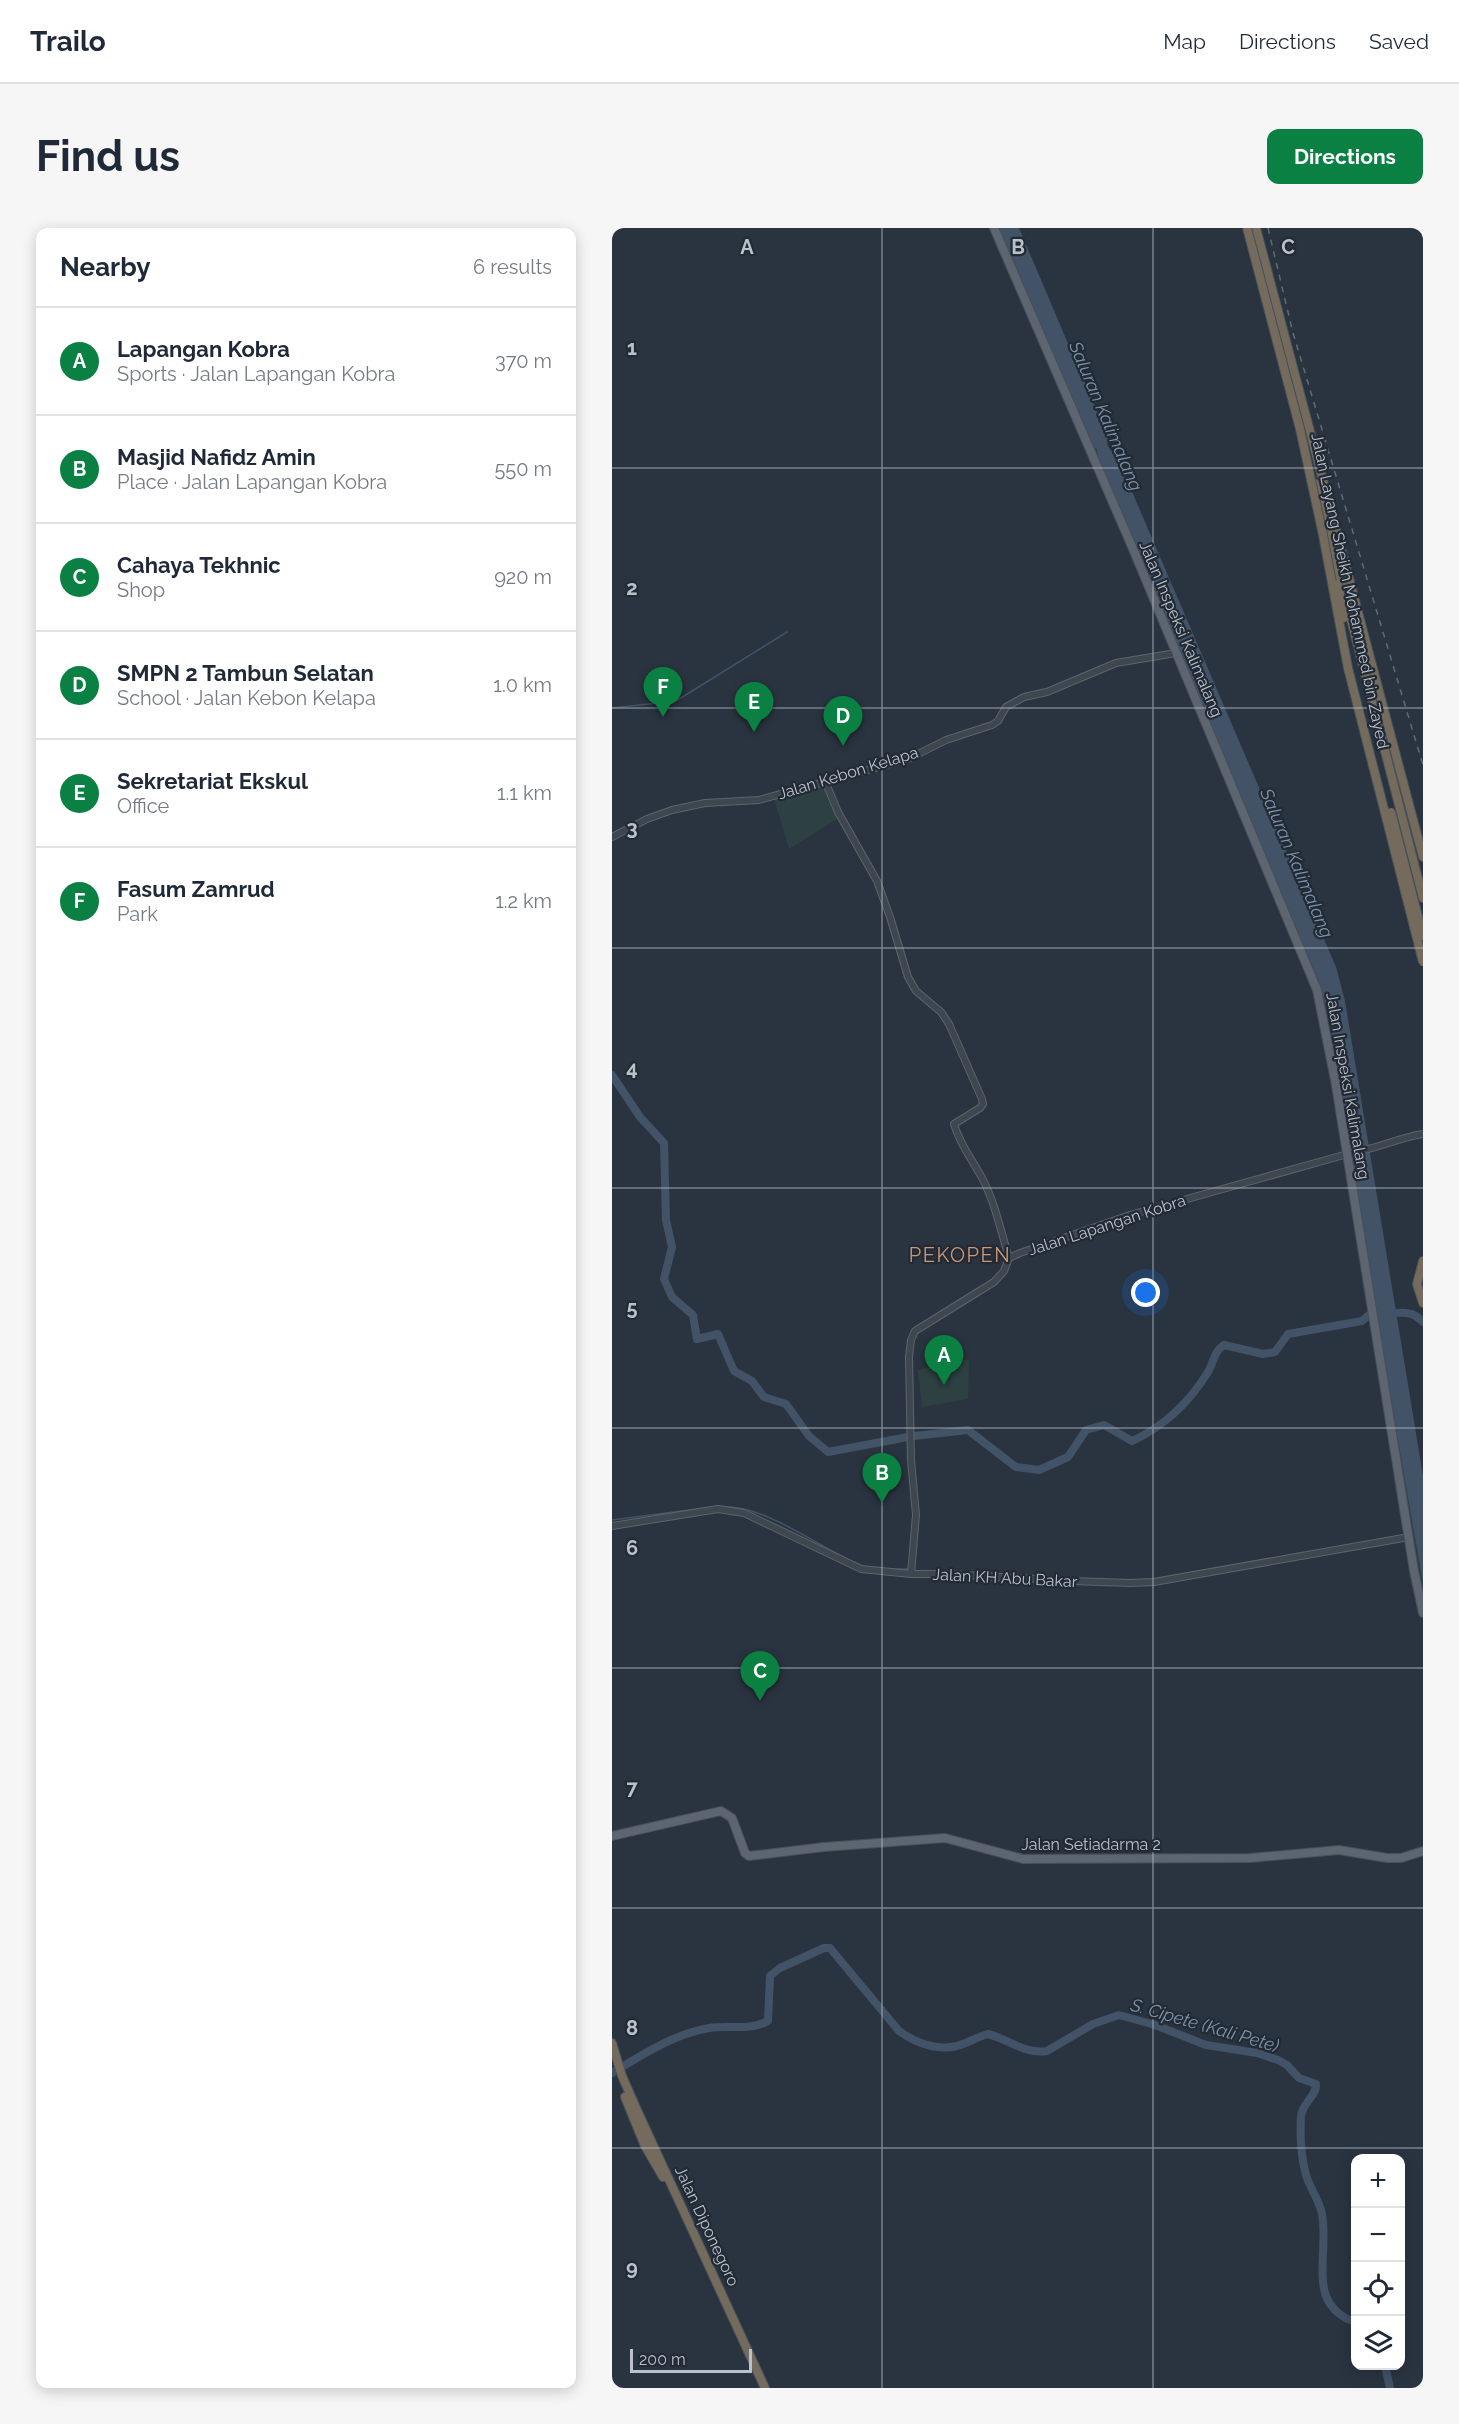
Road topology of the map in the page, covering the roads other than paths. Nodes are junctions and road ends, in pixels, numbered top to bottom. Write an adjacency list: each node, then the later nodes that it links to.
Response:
1 (993, 228): 5 (main road, Jalan Inspeksi Kalimalang)
2 (1246, 228): 9 (highway); 11 (highway, Jalan Layang Sheikh Mohammed bin Zayed, bridge)
3 (1251, 228): 10 (highway, Jalan Layang Sheikh Mohammed bin Zayed, bridge)
4 (1256, 228): 8 (highway)
5 (1176, 653): 6 (street, Jalan Kebon Kelapa); 13 (main road, Jalan Inspeksi Kalimalang)
6 (825, 781): 7 (street, Jalan Kebon Kelapa); 14 (street)
7 (612, 837)
8 (1423, 857)
9 (1423, 898)
10 (1423, 936)
11 (1423, 962)
12 (1423, 1134): 13 (street, Jalan Lapangan Kobra)
13 (1349, 1154): 14 (street, Jalan Lapangan Kobra); 18 (main road, Jalan Inspeksi Kalimalang)
14 (1009, 1258): 19 (street, Jalan Lapangan Kobra)
15 (1423, 1261): 16 (highway)
16 (1423, 1303)
17 (612, 1526): 19 (street, Jalan KH Abu Bakar)
18 (1409, 1537): 19 (street, Jalan KH Abu Bakar); 20 (main road, Jalan Inspeksi Kalimalang)
19 (911, 1574)
20 (1423, 1613)
21 (612, 1836): 22 (main road, Jalan Setiadarma 2)
22 (1423, 1851)
23 (612, 2043): 24 (highway, Jalan Diponegoro)
24 (614, 2058): 25 (highway, Jalan Diponegoro)
25 (630, 2100): 26 (highway, Jalan Diponegoro); 27 (highway, Jalan Diponegoro)
26 (760, 2388)
27 (765, 2388)

